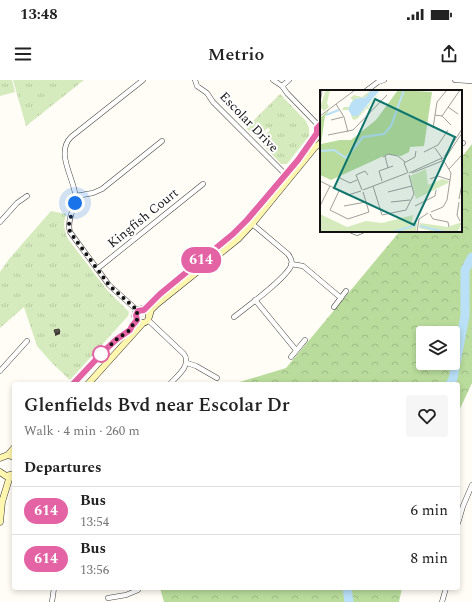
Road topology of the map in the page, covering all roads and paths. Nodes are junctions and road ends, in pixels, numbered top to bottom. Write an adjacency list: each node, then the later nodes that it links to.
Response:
1 (142, 80): 17 (street)
2 (195, 80): 14 (street, Escolar Drive)
3 (274, 80): 8 (street)
4 (289, 80): 8 (street)
5 (384, 80): 9 (street)
6 (455, 80): 7 (street)
7 (472, 80)
8 (282, 86): 10 (street)
9 (367, 90)
10 (320, 125): 11 (street)
11 (319, 135): 14 (street)
12 (162, 141): 17 (street)
13 (320, 144): 14 (street)
14 (287, 177): 19 (street)
15 (203, 184): 21 (street, Kingfish Court)
16 (27, 196): 18 (street)
17 (76, 196): 21 (street)
18 (1, 220)
19 (250, 222): 20 (street); 26 (street); 28 (street)
20 (292, 264): 23 (street); 24 (street)
21 (97, 269): 26 (street)
22 (346, 291): 23 (street)
23 (341, 298): 25 (street)
24 (255, 300): 27 (street); 31 (street)
25 (334, 307)
26 (141, 311): 28 (street); 28 (street)
27 (234, 317)
28 (144, 320): 33 (street); 36 (street); 37 (street)
29 (305, 340): 31 (street)
30 (27, 341): 34 (street)
31 (296, 350): 32 (street)
32 (291, 357)
33 (187, 363): 35 (street); 38 (street)
34 (0, 371)
35 (217, 378)
36 (76, 382)
37 (90, 382)
38 (172, 382)
39 (11, 456): 40 (street)
40 (0, 458)
41 (0, 472): 42 (street)
42 (12, 475): 45 (street)
43 (472, 485): 44 (street)
44 (460, 518)
45 (0, 522)
46 (54, 590): 51 (street)
47 (138, 590): 49 (street)
48 (445, 590): 53 (street)
49 (126, 595): 50 (street); 52 (street)
50 (108, 598)
51 (52, 602)
52 (128, 602)
53 (442, 602)

